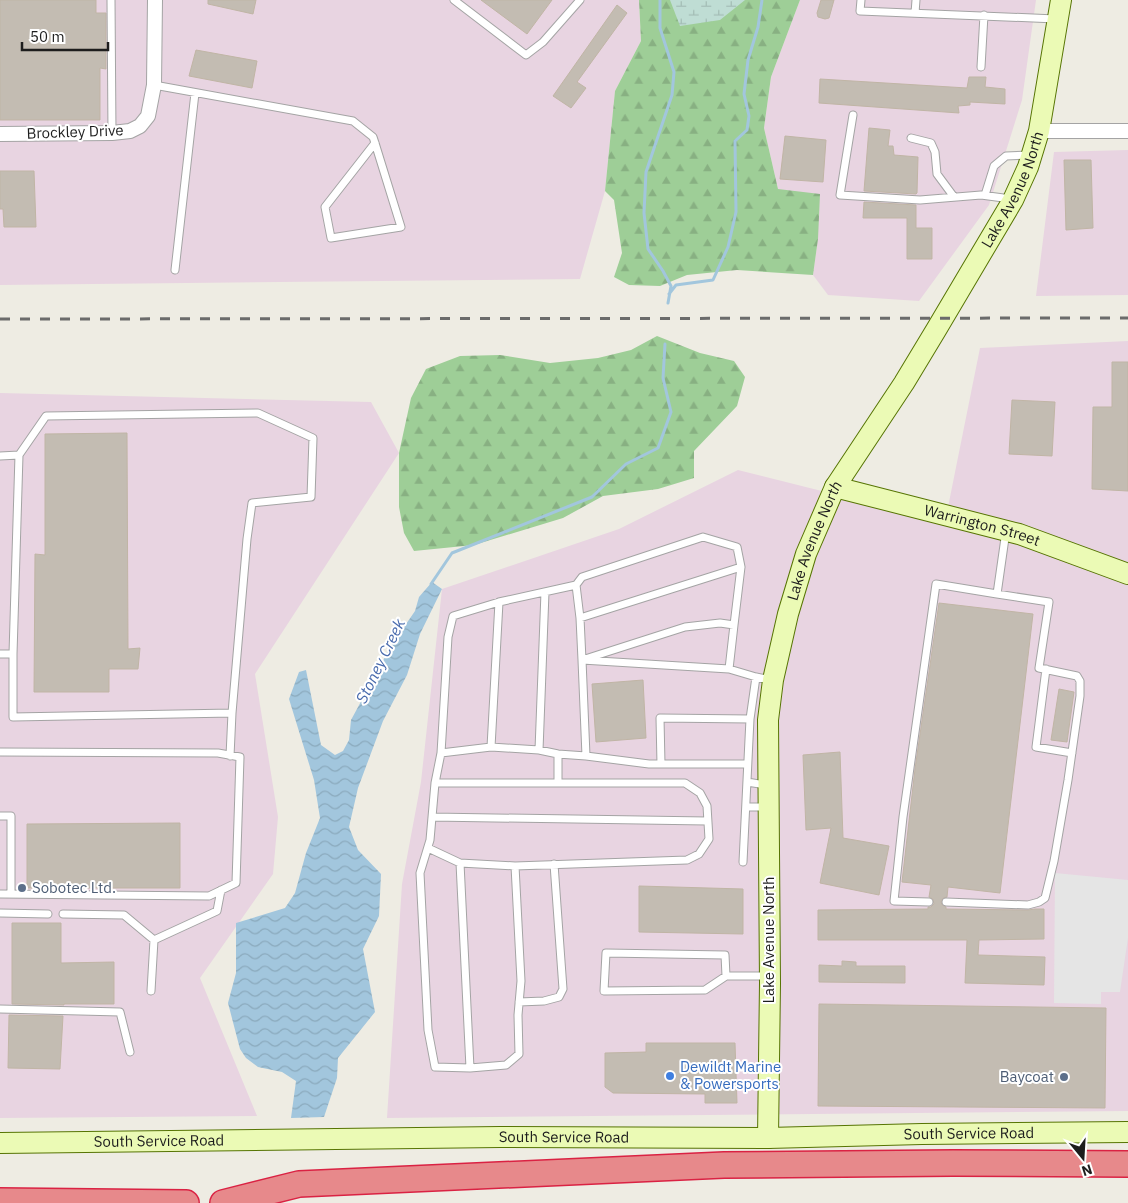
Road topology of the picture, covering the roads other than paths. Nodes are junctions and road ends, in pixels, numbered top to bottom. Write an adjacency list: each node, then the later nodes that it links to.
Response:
1 (111, 0): 16 (lane)
2 (155, 0): 11 (street, Brockley Drive)
3 (454, 0): 4 (lane)
4 (580, 0)
5 (861, 0): 8 (lane)
6 (916, 0): 8 (lane)
7 (1060, 9): 9 (lane); 14 (street, Lake Avenue North)
8 (915, 13): 9 (lane)
9 (984, 15): 10 (lane)
10 (981, 68)
11 (154, 85): 12 (lane); 16 (street, Brockley Drive)
12 (196, 93): 19 (lane); 24 (lane)
13 (853, 115): 22 (lane)
14 (1038, 131): 15 (street); 20 (street, Lake Avenue North)
15 (1128, 131)
16 (112, 133): 17 (street, Brockley Drive)
17 (0, 134)
18 (911, 138): 22 (lane)
19 (375, 143): 19 (lane)
20 (1032, 155): 21 (lane); 23 (street, Lake Avenue North)
21 (985, 195): 22 (lane); 23 (lane)
22 (954, 197)
23 (1013, 200): 27 (street, Lake Avenue North)
24 (175, 270)
25 (19, 455): 26 (lane); 38 (lane); 43 (lane)
26 (0, 456)
27 (835, 486): 28 (street, Warrington Street); 42 (street, Lake Avenue North)
28 (1006, 531): 30 (street, Warrington Street); 33 (lane)
29 (741, 567): 31 (lane); 35 (lane); 36 (lane)
30 (1128, 574)
31 (576, 585): 32 (lane); 35 (lane)
32 (545, 592): 34 (lane); 46 (lane)
33 (997, 594): 41 (lane); 72 (lane)
34 (499, 602): 45 (lane); 48 (lane)
35 (580, 618): 39 (lane)
36 (734, 625): 39 (lane); 40 (lane)
37 (0, 654): 38 (lane)
38 (13, 654): 43 (lane)
39 (582, 660): 40 (lane); 52 (lane)
40 (729, 669): 42 (lane)
41 (1046, 669): 49 (lane); 49 (lane)
42 (764, 678): 44 (lane); 58 (street, Lake Avenue North)
43 (232, 713): 51 (lane)
44 (750, 719): 53 (lane); 54 (lane)
45 (491, 747): 46 (lane); 48 (lane)
46 (539, 750): 50 (lane)
47 (0, 752): 51 (lane)
48 (441, 753): 56 (lane)
49 (1072, 753): 73 (lane)
50 (558, 754): 52 (lane); 57 (lane)
51 (230, 756): 69 (lane)
52 (586, 756): 53 (lane)
53 (661, 764): 54 (lane)
54 (747, 764): 55 (lane)
55 (747, 782): 58 (lane); 59 (lane)
56 (435, 783): 57 (lane); 62 (lane)
57 (558, 783): 63 (lane)
58 (768, 785): 60 (street, Lake Avenue North)
59 (746, 807): 60 (lane); 65 (lane)
60 (768, 807): 79 (street, Lake Avenue North)
61 (0, 816): 71 (lane)
62 (432, 817): 63 (lane); 64 (lane)
63 (708, 822): 67 (lane)
64 (428, 848): 66 (lane); 84 (lane)
65 (743, 862)
66 (460, 863): 68 (lane); 84 (lane)
67 (554, 864): 68 (lane); 81 (lane)
68 (515, 866): 81 (lane)
69 (221, 890): 71 (lane); 77 (lane)
70 (0, 894): 71 (lane)
71 (11, 894)
72 (928, 902)
73 (946, 902)
74 (0, 913): 75 (lane)
75 (48, 914)
76 (62, 914): 77 (lane)
77 (154, 940): 80 (lane)
78 (726, 976): 78 (lane); 79 (lane)
79 (770, 976): 86 (street, Lake Avenue North)
80 (151, 991)
81 (519, 1002): 84 (lane)
82 (0, 1009): 83 (lane)
83 (130, 1052)
84 (470, 1068)
85 (1128, 1132): 86 (street, South Service Road)
86 (768, 1138): 87 (street, South Service Road)
87 (0, 1143)
88 (1128, 1164): 91 (highway)
89 (0, 1201): 90 (highway)
90 (186, 1203)
91 (222, 1203)

